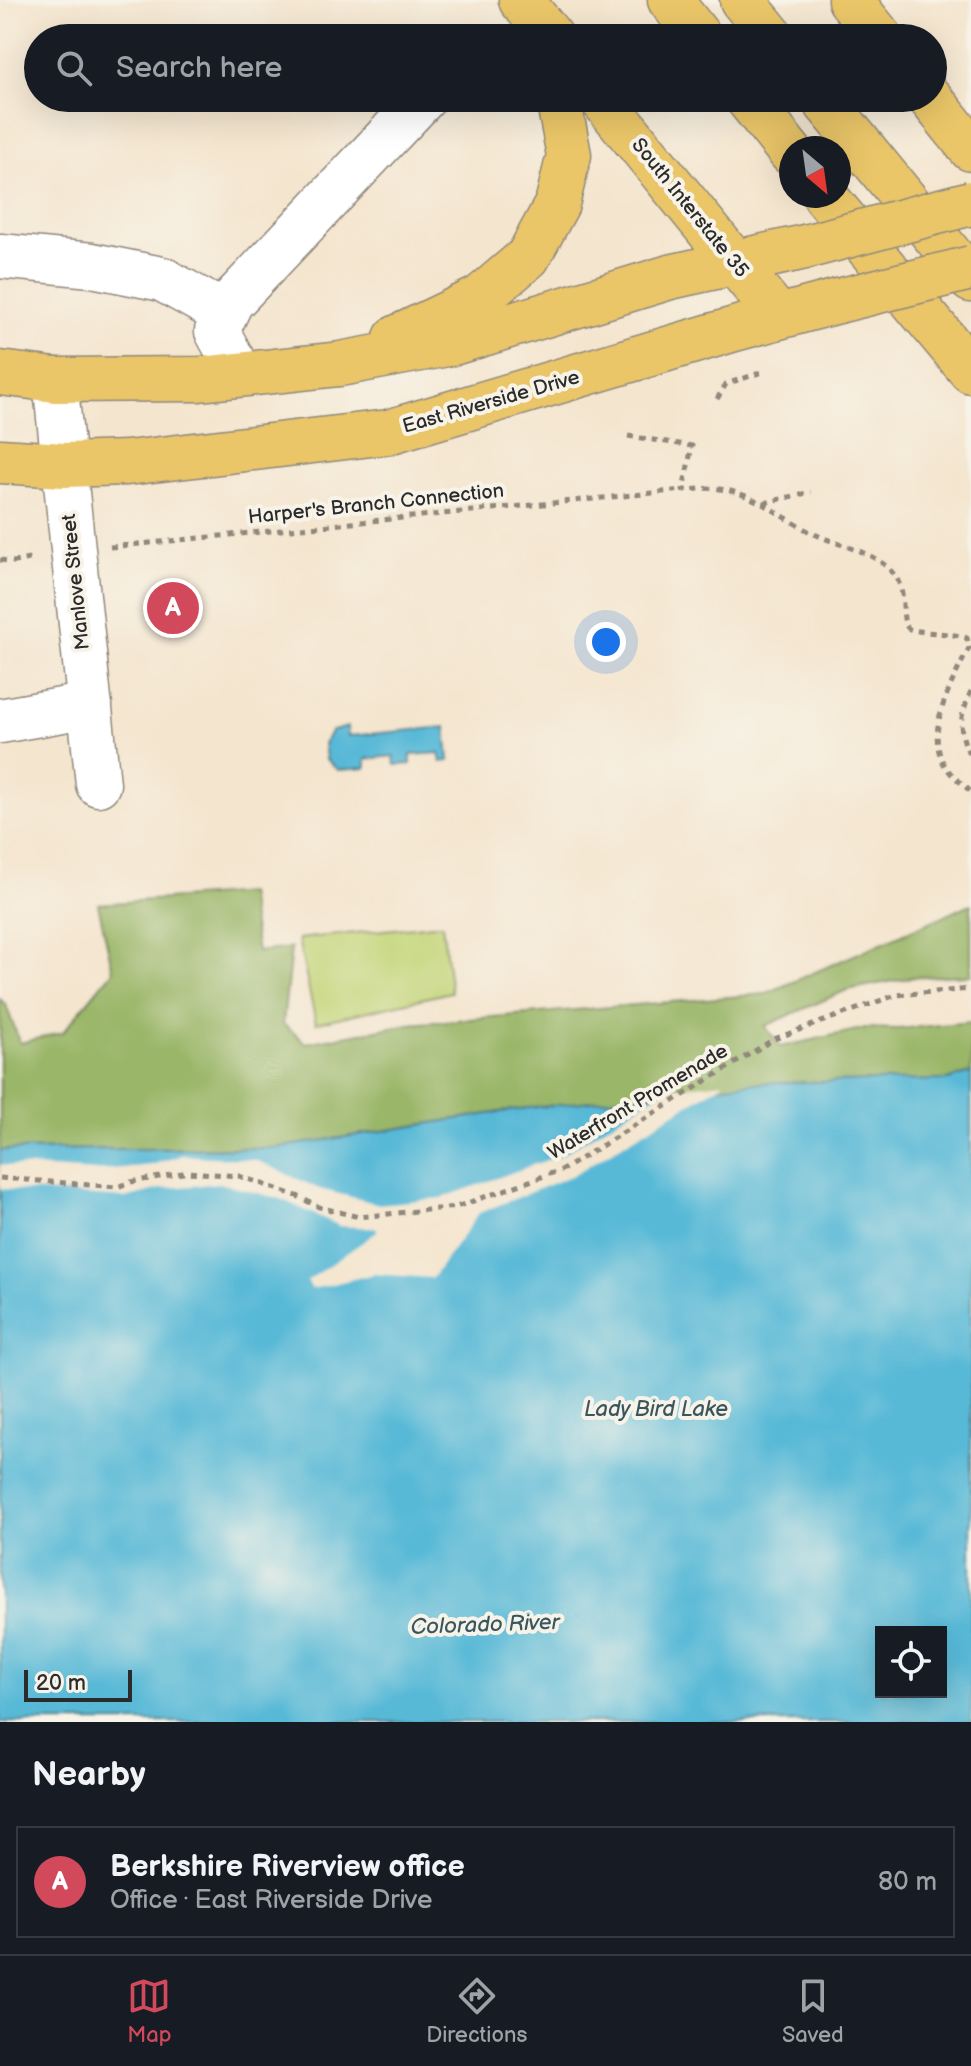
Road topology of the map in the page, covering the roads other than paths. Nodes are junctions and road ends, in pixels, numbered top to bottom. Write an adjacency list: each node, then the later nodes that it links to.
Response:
1 (507, 0): 6 (main road)
2 (521, 0): 7 (main road)
3 (670, 0): 8 (main road)
4 (742, 0): 9 (main road)
5 (850, 0): 10 (main road)
6 (520, 24)
7 (541, 24)
8 (689, 24)
9 (762, 24)
10 (870, 24)
11 (411, 112): 25 (street)
12 (561, 112): 27 (main road)
13 (612, 112): 22 (main road, South Interstate 35)
14 (758, 112): 17 (main road)
15 (833, 112): 24 (main road)
16 (941, 112): 18 (main road)
17 (779, 138)
18 (971, 149)
19 (971, 203): 22 (main road, bridge)
20 (835, 208): 28 (main road)
21 (0, 256): 25 (street)
22 (733, 262): 26 (main road, South Interstate 35); 27 (main road)
23 (971, 268): 26 (main road, East Riverside Drive, bridge)
24 (971, 280)
25 (225, 314): 30 (street)
26 (779, 317): 33 (main road, East Riverside Drive)
27 (340, 364): 30 (main road)
28 (971, 371)
29 (0, 373): 31 (main road)
30 (240, 374): 31 (main road)
31 (55, 380): 33 (street, Manlove Street)
32 (0, 461): 33 (main road, East Riverside Drive)
33 (64, 465): 34 (street, Manlove Street)
34 (90, 705): 35 (street); 36 (street, Manlove Street)
35 (0, 721)
36 (98, 784)

